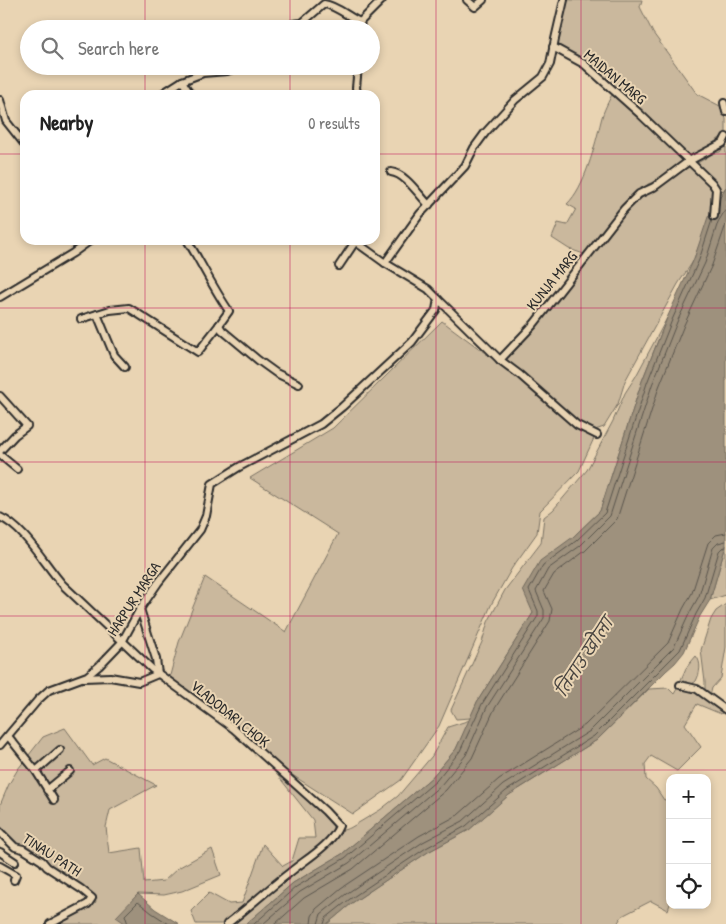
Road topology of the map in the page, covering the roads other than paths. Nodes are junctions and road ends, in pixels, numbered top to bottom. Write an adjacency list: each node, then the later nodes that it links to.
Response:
1 (382, 0): 7 (street)
2 (467, 0): 3 (street)
3 (483, 0)
4 (564, 0): 8 (street)
5 (305, 20): 6 (street)
6 (352, 20)
7 (365, 20)
8 (553, 47): 20 (street, MAIDAN MARG); 22 (street)
9 (197, 75): 11 (street)
10 (357, 75): 14 (street)
11 (182, 80): 12 (street); 13 (street)
12 (167, 90)
13 (188, 90)
14 (357, 90)
15 (0, 100): 19 (street)
16 (724, 103): 17 (street)
17 (726, 112)
18 (726, 137): 20 (street)
19 (20, 139)
20 (690, 162): 23 (street); 35 (street, KUNJA MARG)
21 (391, 172): 22 (street)
22 (429, 205): 28 (street)
23 (714, 216)
24 (83, 245): 30 (street)
25 (190, 245): 34 (street)
26 (352, 245): 29 (street)
27 (360, 245): 28 (street)
28 (385, 263): 31 (street)
29 (339, 266)
30 (0, 298)
31 (438, 299): 35 (street); 44 (street, HARPUR MARGA)
32 (97, 314): 33 (street); 34 (street); 36 (street)
33 (81, 319)
34 (220, 325): 37 (street)
35 (500, 360): 39 (street)
36 (125, 367)
37 (299, 384)
38 (0, 396): 40 (street)
39 (597, 436)
40 (0, 450)
41 (0, 455): 42 (street)
42 (17, 469)
43 (0, 517): 45 (street, VLADODARI CHOK)
44 (140, 608): 45 (street, HARPUR MARGA); 46 (street)
45 (122, 642): 46 (street, VLADODARI CHOK); 47 (street, HARPUR MARGA)
46 (158, 674): 47 (street); 63 (street, VLADODARI CHOK)
47 (80, 678): 50 (street, HARPUR MARGA)
48 (680, 685): 49 (street)
49 (726, 710)
50 (8, 736): 51 (street, HARPUR MARGA); 53 (street)
51 (0, 745)
52 (60, 750): 53 (street)
53 (36, 771): 55 (street)
54 (70, 771): 55 (street)
55 (47, 790): 56 (street)
56 (54, 800)
57 (1, 835): 62 (street, TINAU PATH)
58 (0, 852): 59 (street)
59 (15, 862)
60 (0, 866): 61 (street)
61 (14, 880)
62 (50, 924)
63 (227, 924)

